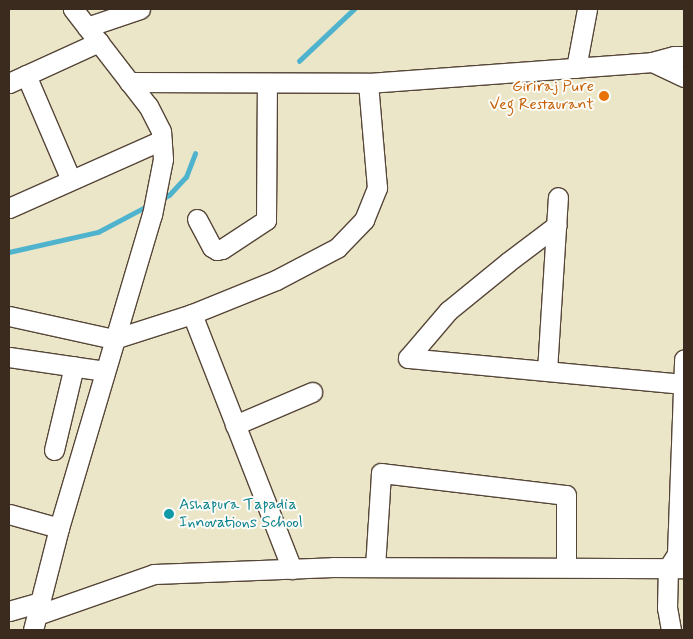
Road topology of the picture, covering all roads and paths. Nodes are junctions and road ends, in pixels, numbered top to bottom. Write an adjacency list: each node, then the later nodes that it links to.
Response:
1 (73, 9): 4 (street)
2 (140, 9): 4 (street)
3 (586, 9): 7 (street)
4 (93, 35): 8 (street); 11 (street)
5 (684, 56): 6 (street)
6 (652, 62): 7 (street); 9 (street)
7 (576, 68): 13 (street)
8 (26, 75): 10 (street); 15 (street)
9 (684, 77)
10 (9, 82)
11 (130, 82): 12 (street); 14 (street)
12 (267, 82): 13 (street); 18 (street)
13 (368, 83): 20 (street)
14 (162, 140): 15 (street); 22 (street)
15 (71, 180): 17 (street)
16 (558, 197): 19 (street)
17 (9, 208)
18 (197, 220)
19 (557, 225): 27 (street); 27 (street)
20 (192, 314): 22 (street); 31 (street)
21 (9, 316): 22 (street)
22 (114, 339): 26 (street)
23 (9, 356): 25 (street)
24 (684, 359): 28 (street)
25 (74, 366): 26 (street); 32 (street)
26 (105, 371): 34 (street)
27 (547, 371): 28 (street)
28 (682, 384): 30 (street)
29 (312, 392): 31 (street)
30 (682, 416): 35 (street)
31 (235, 425): 38 (street)
32 (54, 450)
33 (9, 514): 34 (street)
34 (59, 528): 40 (street)
35 (678, 563): 37 (street); 41 (street)
36 (375, 567): 37 (street); 37 (street); 38 (street)
37 (566, 567)
38 (292, 569): 40 (street)
39 (9, 611): 40 (street)
40 (37, 616)
41 (671, 630)

